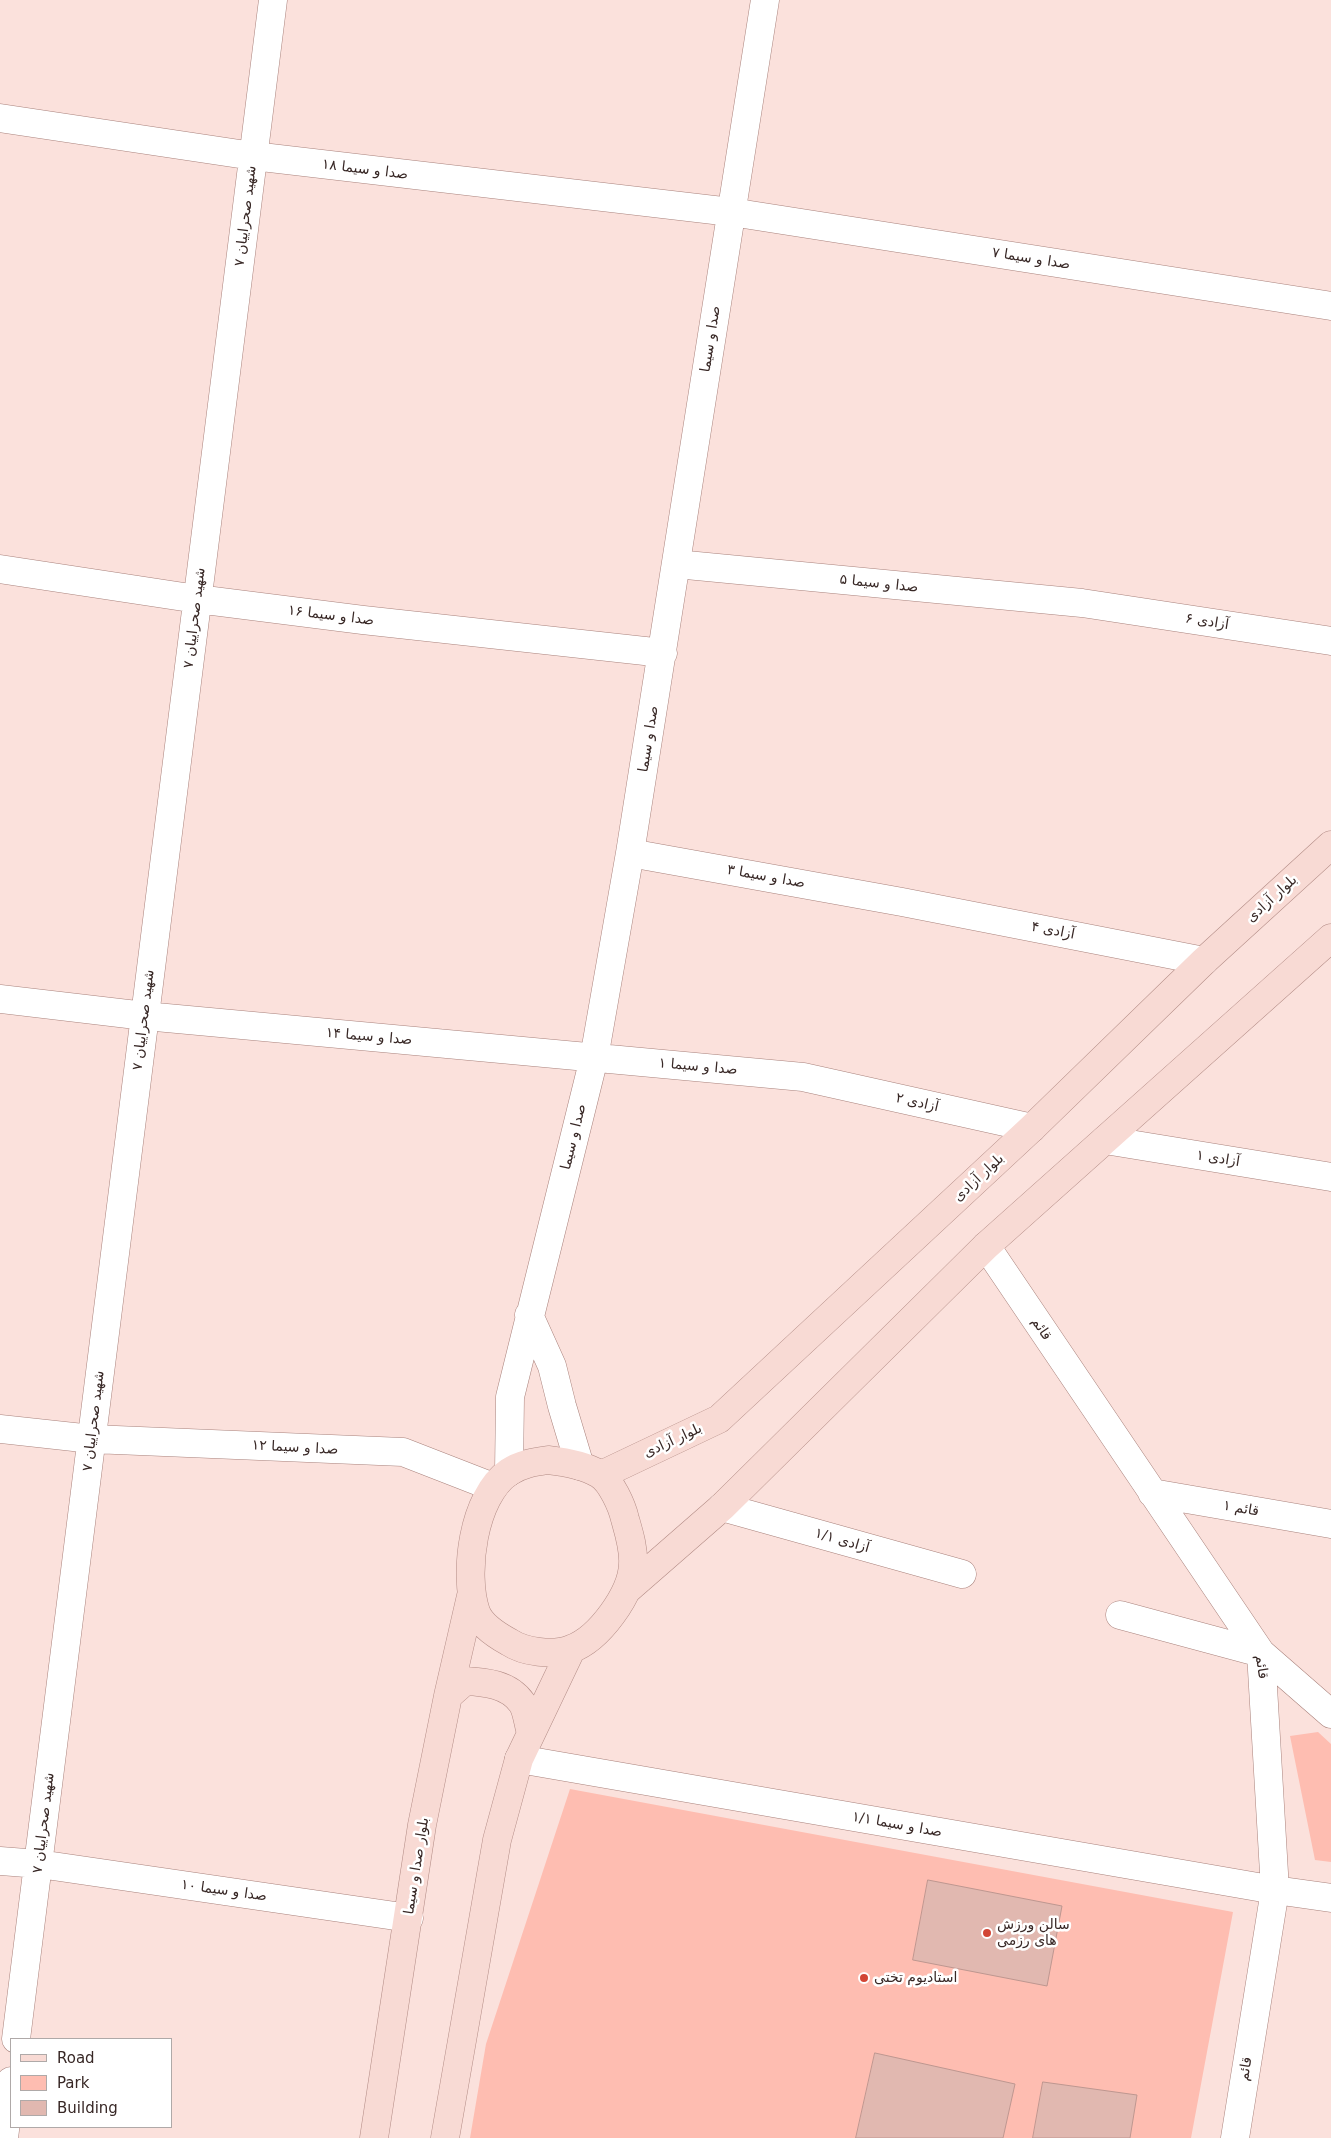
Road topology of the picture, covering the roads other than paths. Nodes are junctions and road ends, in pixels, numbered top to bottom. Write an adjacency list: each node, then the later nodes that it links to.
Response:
1 (273, 0): 4 (street, شهید صحراییان ۷)
2 (765, 0): 5 (street, صدا و سیما)
3 (0, 118): 4 (street, صدا و سیما ۱۸)
4 (253, 156): 5 (street, صدا و سیما ۱۸); 9 (street, شهید صحراییان ۷)
5 (731, 212): 6 (street, صدا و سیما ۷); 7 (street, صدا و سیما)
6 (1331, 306)
7 (676, 564): 10 (street, صدا و سیما ۵); 12 (street, صدا و سیما)
8 (0, 569): 9 (street, صدا و سیما ۱۶)
9 (198, 599): 12 (street, صدا و سیما ۱۶); 19 (street, شهید صحراییان ۷)
10 (1082, 604): 11 (street, آزادی ۶)
11 (1331, 641)
12 (663, 654): 14 (street, صدا و سیما)
13 (1331, 845): 17 (main road, بلوار آزادی)
14 (630, 853): 15 (street, صدا و سیما ۳); 20 (street, صدا و سیما)
15 (902, 902): 17 (street, آزادی ۴)
16 (1331, 938): 23 (main road)
17 (1204, 961): 22 (main road, بلوار آزادی)
18 (0, 999): 19 (street, صدا و سیما ۱۴)
19 (145, 1016): 20 (street, صدا و سیما ۱۴); 28 (street, شهید صحراییان ۷)
20 (594, 1058): 21 (street, صدا و سیما ۱); 26 (street, صدا و سیما)
21 (803, 1077): 22 (street, آزادی ۲)
22 (1032, 1128): 29 (main road, بلوار آزادی)
23 (1105, 1140): 24 (street, آزادی ۱); 25 (main road)
24 (1331, 1178)
25 (986, 1246): 31 (street, قائم); 32 (main road)
26 (529, 1315): 29 (street); 30 (street, صدا و سیما)
27 (0, 1429): 28 (street, صدا و سیما ۱۲)
28 (92, 1439): 30 (street, صدا و سیما ۱۲); 45 (street, شهید صحراییان ۷)
29 (591, 1471): 30 (main road); 35 (main road)
30 (501, 1479): 36 (main road)
31 (1152, 1493): 33 (street, قائم ۱); 39 (street, قائم)
32 (722, 1507): 34 (street, آزادی ۱/۱); 35 (main road)
33 (1331, 1524)
34 (962, 1574)
35 (628, 1589): 38 (main road)
36 (470, 1596): 38 (main road); 40 (main road, بلوار صدا و سیما)
37 (1120, 1616): 39 (street)
38 (571, 1650): 42 (main road)
39 (1261, 1653): 41 (street); 46 (street, قائم)
40 (448, 1696): 42 (main road); 48 (main road, بلوار صدا و سیما)
41 (1331, 1714)
42 (531, 1733): 43 (main road)
43 (519, 1759): 46 (street, صدا و سیما ۱/۱); 53 (main road)
44 (0, 1861): 45 (street, صدا و سیما ۱۰)
45 (38, 1864): 48 (street, صدا و سیما ۱۰); 49 (street, شهید صحراییان ۷)
46 (1275, 1890): 47 (street, صدا و سیما ۱/۱); 54 (street, قائم)
47 (1331, 1898)
48 (409, 1918): 52 (main road, بلوار صدا و سیما)
49 (16, 2038)
50 (10, 2089): 51 (street)
51 (4, 2138)
52 (374, 2138)
53 (445, 2138)
54 (1235, 2138)

